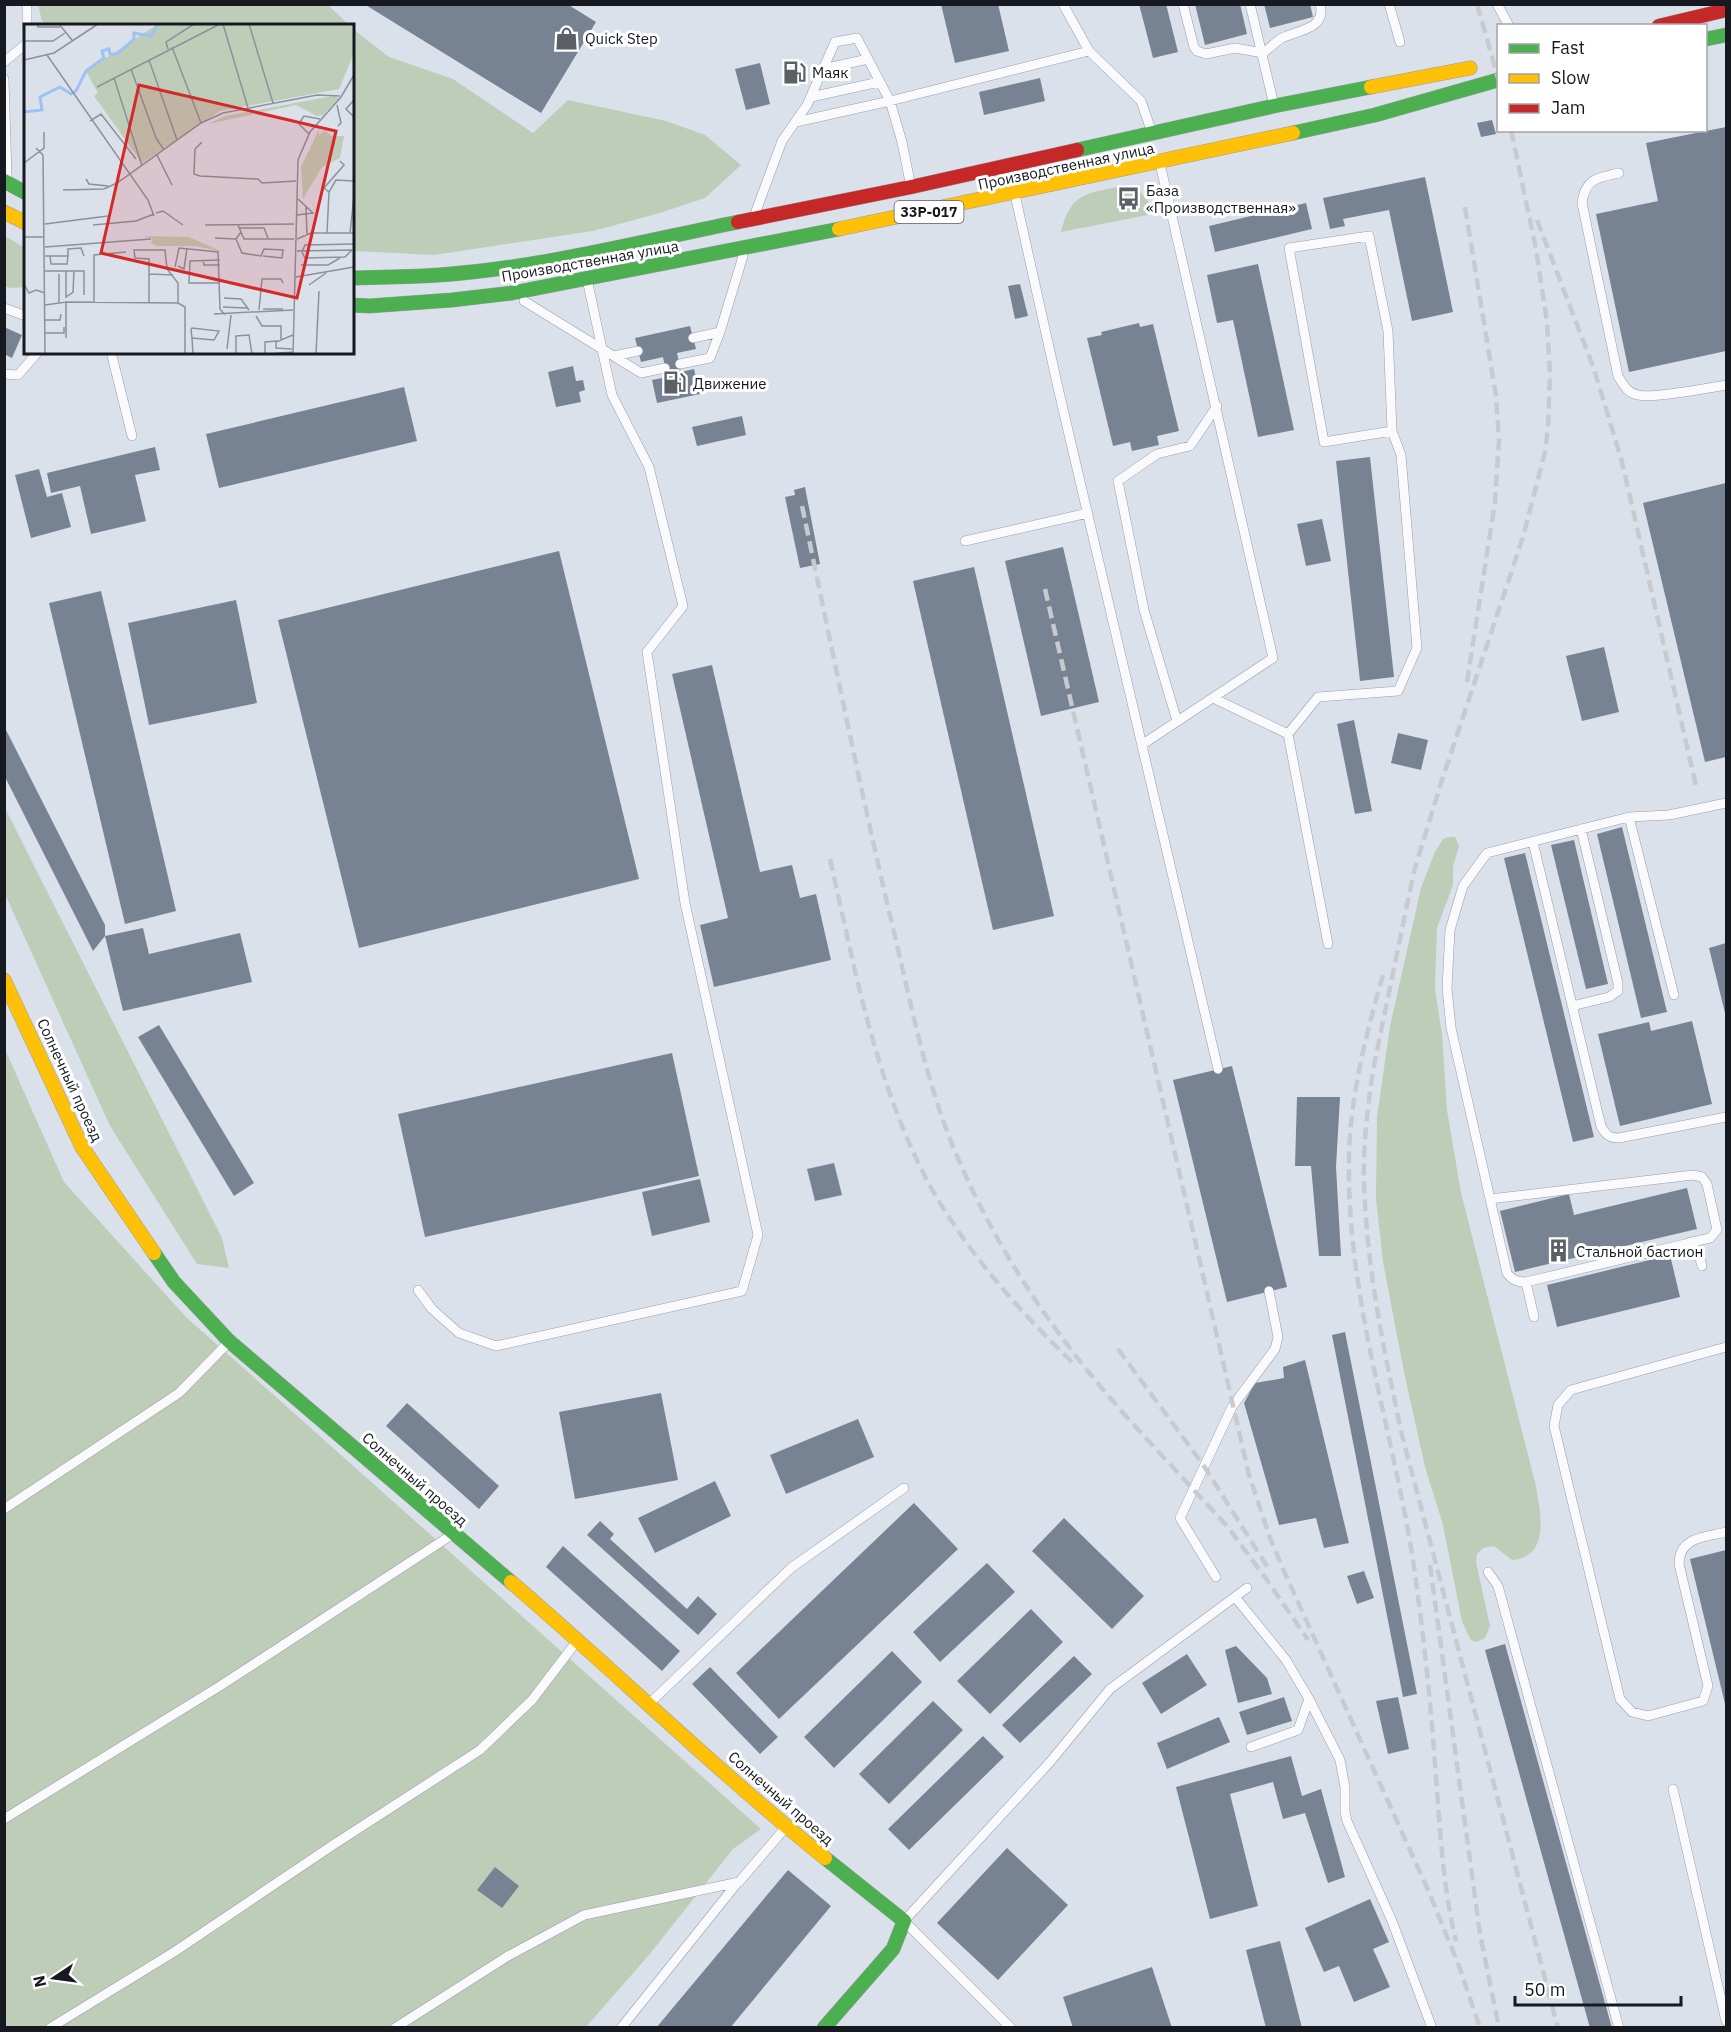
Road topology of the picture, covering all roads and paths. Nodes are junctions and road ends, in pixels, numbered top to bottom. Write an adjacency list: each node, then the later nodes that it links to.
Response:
1 (27, 4): 9 (lane)
2 (1063, 4): 16 (lane)
3 (1183, 4): 17 (lane)
4 (1250, 4): 17 (lane)
5 (1320, 4): 17 (lane)
6 (1389, 4): 14 (lane)
7 (1497, 4): 10 (lane)
8 (1726, 10): 11 (main road)
9 (27, 24)
10 (1508, 24)
11 (1667, 24)
12 (1726, 35): 13 (main road)
13 (1707, 39)
14 (1400, 42)
15 (24, 46): 19 (lane)
16 (1089, 51): 26 (lane); 29 (lane)
17 (1263, 53): 27 (lane)
18 (868, 59): 21 (lane); 21 (lane); 24 (lane)
19 (4, 62)
20 (1483, 65): 27 (main road, Производственная улица / 33Р-017)
21 (823, 69): 25 (lane)
22 (4, 80): 33 (lane)
23 (1497, 80): 30 (main road, Производственная улица / 33Р-017)
24 (879, 82): 25 (lane); 26 (lane)
25 (811, 97): 28 (lane)
26 (890, 101): 28 (lane); 34 (lane)
27 (1274, 106): 29 (main road, Производственная улица / 33Р-017)
28 (796, 122): 39 (lane)
29 (1152, 134): 30 (main road); 32 (main road, Производственная улица / 33Р-017)
30 (1160, 163): 36 (main road, Производственная улица / 33Р-017); 59 (lane)
31 (1619, 173): 58 (lane)
32 (960, 176): 34 (main road, Производственная улица / 33Р-017); 37 (main road)
33 (6, 182): 35 (main road)
34 (911, 187): 39 (main road, Производственная улица / 33Р-017)
35 (24, 192)
36 (1015, 193): 37 (main road, Производственная улица / 33Р-017); 62 (lane)
37 (967, 204): 41 (main road, Производственная улица / 33Р-017)
38 (4, 212): 40 (main road)
39 (752, 220): 42 (main road, Производственная улица / 33Р-017)
40 (24, 223)
41 (746, 249): 43 (main road, Производственная улица / 33Р-017); 48 (lane)
42 (354, 278)
43 (587, 279): 44 (main road, Производственная улица / 33Р-017); 50 (lane)
44 (512, 293): 45 (main road, Производственная улица / 33Р-017); 50 (lane)
45 (354, 305)
46 (4, 308): 47 (lane)
47 (24, 315)
48 (720, 332): 49 (lane); 55 (lane)
49 (693, 338)
50 (603, 349): 54 (lane); 82 (lane)
51 (638, 351): 54 (lane)
52 (36, 354): 57 (lane)
53 (112, 354): 61 (lane)
54 (614, 356): 56 (lane)
55 (680, 364)
56 (665, 368)
57 (4, 374)
58 (1726, 386)
59 (1217, 406): 64 (lane); 65 (lane)
60 (1392, 431): 60 (lane); 66 (lane)
61 (132, 436)
62 (1088, 513): 63 (lane); 67 (lane)
63 (965, 541)
64 (1213, 698): 65 (lane); 66 (lane)
65 (1177, 721): 67 (lane)
66 (1288, 734): 72 (lane)
67 (1143, 744): 76 (lane)
68 (1726, 803): 69 (lane)
69 (1629, 817): 70 (lane); 74 (lane)
70 (1581, 829): 71 (lane); 75 (lane)
71 (1533, 842): 75 (lane); 78 (lane)
72 (1328, 944)
73 (4, 980): 85 (main road, Солнечный проезд)
74 (1674, 995)
75 (1572, 1006): 77 (lane)
76 (1218, 1069)
77 (1726, 1117)
78 (1490, 1199): 79 (lane); 81 (lane)
79 (1685, 1244): 80 (lane); 81 (lane)
80 (1702, 1266)
81 (1526, 1282): 84 (lane)
82 (418, 1290)
83 (1269, 1291): 92 (lane)
84 (1534, 1317)
85 (229, 1341): 88 (lane); 90 (main road, Солнечный проезд)
86 (1726, 1347): 89 (lane)
87 (904, 1488): 97 (lane)
88 (4, 1509)
89 (1726, 1532)
90 (453, 1534): 95 (main road, Солнечный проезд); 100 (lane)
91 (1488, 1572): 111 (lane)
92 (1216, 1577)
93 (1247, 1588): 94 (lane)
94 (1235, 1597): 96 (lane); 103 (lane)
95 (579, 1640): 97 (main road, Солнечный проезд); 105 (lane)
96 (1310, 1699): 98 (lane); 110 (lane)
97 (650, 1703): 101 (main road, Солнечный проезд)
98 (1251, 1747)
99 (1673, 1789): 104 (lane)
100 (4, 1819)
101 (787, 1827): 102 (lane); 103 (main road, Солнечный проезд)
102 (739, 1882): 106 (lane); 107 (lane)
103 (904, 1921): 108 (main road); 109 (lane)
104 (1726, 2021)
105 (50, 2028)
106 (395, 2028)
107 (621, 2028)
108 (824, 2028)
109 (1011, 2028)
110 (1432, 2028)
111 (1619, 2028)

